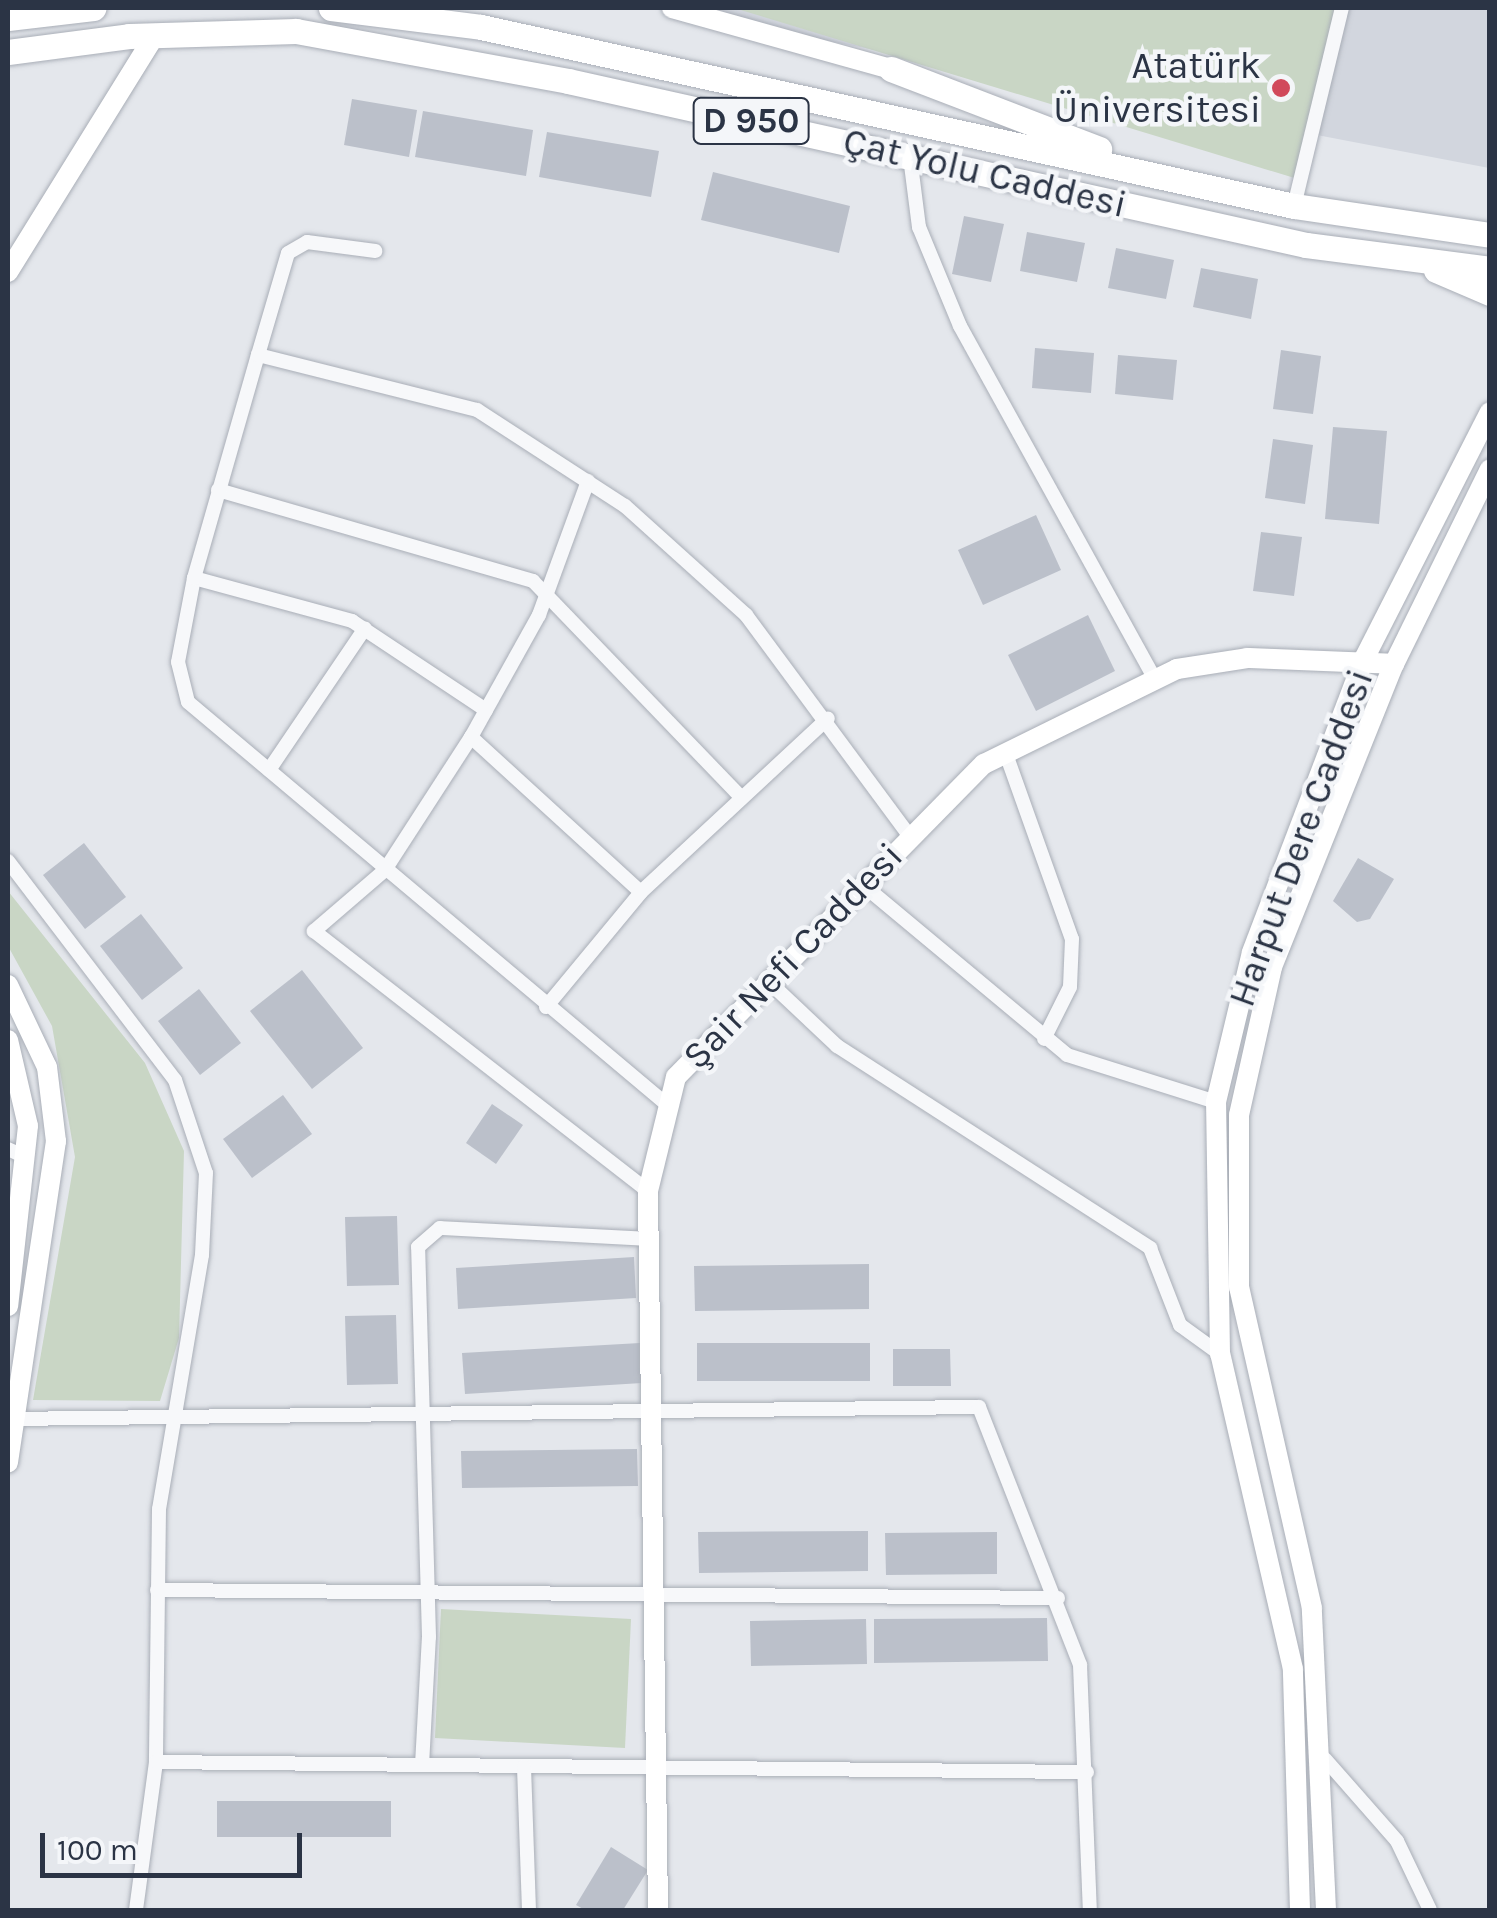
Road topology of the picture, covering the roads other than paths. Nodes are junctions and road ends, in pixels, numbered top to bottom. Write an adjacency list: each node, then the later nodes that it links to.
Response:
1 (93, 8): 5 (highway)
2 (330, 8): 10 (highway, Çat Yolu Caddesi / D 950)
3 (672, 8): 8 (street)
4 (1342, 8): 11 (street)
5 (8, 18)
6 (155, 35): 7 (highway, Çat Yolu Caddesi / D 950); 9 (highway, Çat Yolu Caddesi / D 950); 16 (street)
7 (8, 52)
8 (892, 69): 10 (highway)
9 (910, 157): 14 (highway, Çat Yolu Caddesi / D 950); 29 (street)
10 (1164, 174): 11 (highway, Çat Yolu Caddesi / D 950)
11 (1294, 206): 12 (highway, Çat Yolu Caddesi / D 950)
12 (1490, 235)
13 (375, 251): 18 (street)
14 (1413, 259): 15 (highway, Çat Yolu Caddesi / D 950); 17 (highway)
15 (1490, 269)
16 (8, 272)
17 (1490, 293)
18 (258, 355): 21 (street); 22 (street)
19 (1490, 412): 27 (street, Harput Dere Caddesi)
20 (1490, 470): 23 (street, Harput Dere Caddesi)
21 (588, 481): 25 (street); 31 (street)
22 (218, 490): 24 (street); 25 (street)
23 (1484, 492): 28 (street, Harput Dere Caddesi)
24 (194, 578): 26 (street); 34 (street)
25 (548, 593): 30 (street); 35 (street)
26 (365, 628): 30 (street); 34 (street)
27 (1364, 659): 28 (street, Şair Nefi Caddesi); 29 (street, Şair Nefi Caddesi); 46 (street, Harput Dere Caddesi)
28 (1394, 664): 62 (street, Harput Dere Caddesi)
29 (1153, 676): 33 (street, Şair Nefi Caddesi)
30 (486, 710): 32 (street)
31 (828, 718): 35 (street); 36 (street)
32 (472, 737): 38 (street); 40 (street)
33 (1006, 754): 36 (street, Şair Nefi Caddesi); 44 (street)
34 (270, 770): 38 (street)
35 (739, 794): 40 (street)
36 (910, 837): 39 (street, Şair Nefi Caddesi)
37 (8, 861): 56 (street)
38 (385, 870): 43 (street); 49 (street)
39 (862, 884): 41 (street, Şair Nefi Caddesi); 44 (street)
40 (641, 892): 43 (street)
41 (768, 980): 47 (street, Şair Nefi Caddesi); 52 (street)
42 (8, 985): 55 (street)
43 (546, 1007): 47 (street)
44 (1044, 1039): 46 (street)
45 (8, 1040): 48 (street)
46 (1216, 1102): 52 (street, Harput Dere Caddesi)
47 (665, 1103): 49 (street, Şair Nefi Caddesi)
48 (17, 1154): 51 (street)
49 (648, 1192): 50 (street, Şair Nefi Caddesi)
50 (648, 1239): 53 (street, Şair Nefi Caddesi); 54 (street)
51 (8, 1306)
52 (1220, 1354): 72 (street, Harput Dere Caddesi)
53 (650, 1414): 54 (street); 60 (street, Şair Nefi Caddesi); 61 (street)
54 (423, 1416): 56 (street); 59 (street)
55 (12, 1419): 56 (street); 57 (street)
56 (178, 1420): 58 (street)
57 (8, 1462)
58 (157, 1590): 59 (street); 63 (street)
59 (429, 1596): 60 (street); 64 (street)
60 (655, 1596): 61 (street); 67 (street, Şair Nefi Caddesi)
61 (1058, 1598): 66 (street)
62 (1325, 1759): 73 (street, Harput Dere Caddesi); 74 (street)
63 (156, 1762): 64 (street); 68 (street)
64 (422, 1765): 65 (street)
65 (524, 1768): 67 (street); 69 (street)
66 (1087, 1772): 67 (street); 71 (street)
67 (656, 1773): 70 (street, Şair Nefi Caddesi)
68 (136, 1910)
69 (529, 1910)
70 (658, 1910)
71 (1090, 1910)
72 (1300, 1910)
73 (1326, 1910)
74 (1430, 1910)

